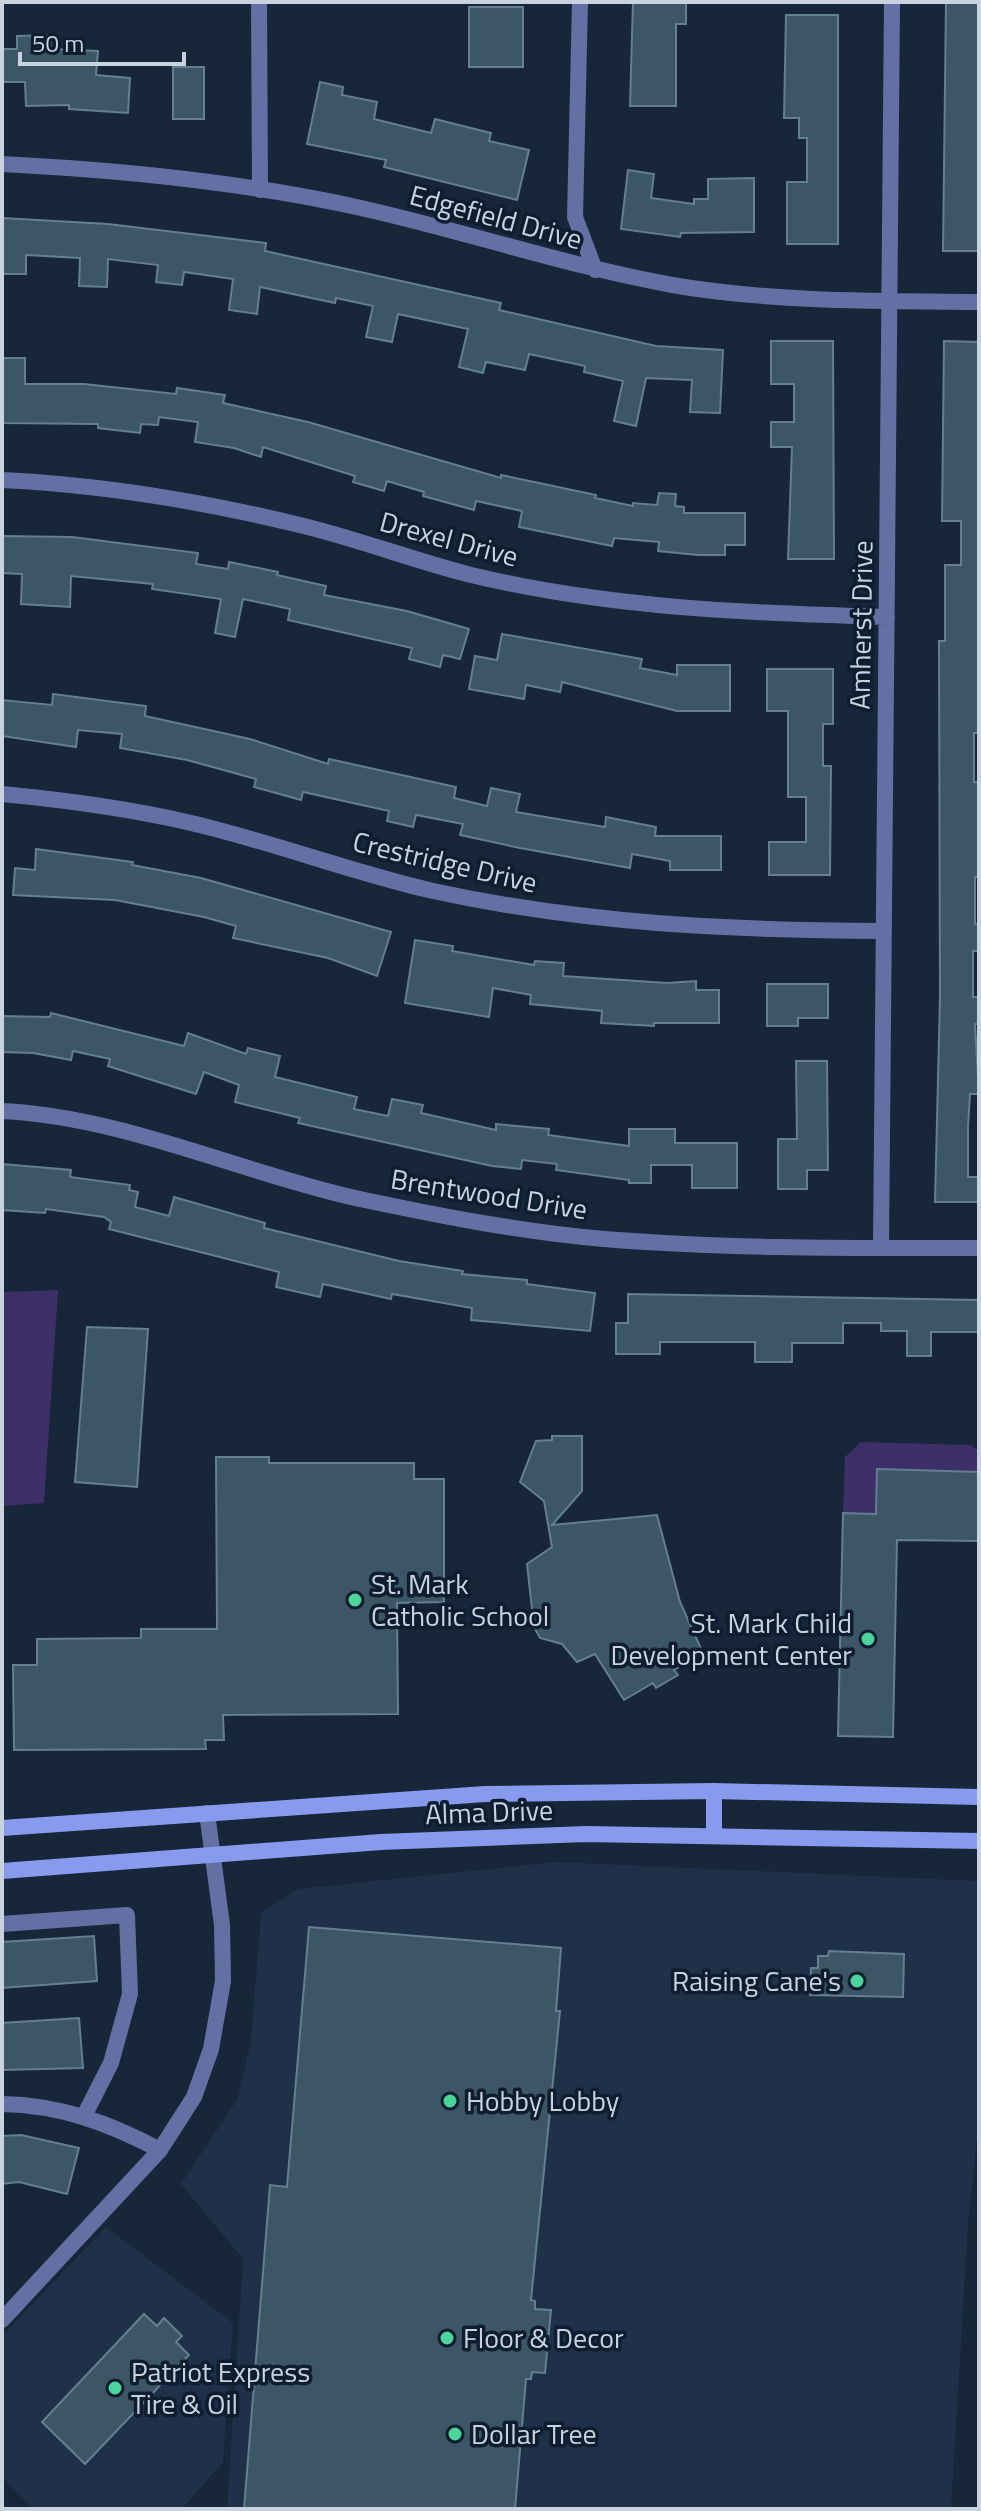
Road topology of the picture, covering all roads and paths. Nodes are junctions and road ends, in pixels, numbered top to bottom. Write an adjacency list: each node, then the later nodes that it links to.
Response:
1 (259, 2): 5 (street)
2 (580, 2): 6 (street)
3 (892, 2): 7 (street, Amherst Drive)
4 (2, 164): 5 (street, Edgefield Drive)
5 (260, 190): 6 (street, Edgefield Drive)
6 (595, 270): 7 (street, Edgefield Drive)
7 (891, 302): 8 (street, Edgefield Drive); 10 (street, Amherst Drive)
8 (979, 302)
9 (2, 480): 10 (street, Drexel Drive)
10 (887, 617): 12 (street, Amherst Drive)
11 (2, 794): 12 (street, Crestridge Drive)
12 (884, 931): 14 (street, Amherst Drive)
13 (2, 1111): 14 (street, Brentwood Drive)
14 (881, 1248): 15 (street, Brentwood Drive)
15 (979, 1248)
16 (714, 1791): 17 (main road, Alma Drive); 18 (main road, Alma Drive); 20 (main road)
17 (979, 1797)
18 (207, 1813): 19 (main road, Alma Drive); 22 (street)
19 (2, 1828)
20 (714, 1834): 21 (main road, Alma Drive); 22 (main road, Alma Drive)
21 (979, 1841)
22 (213, 1855): 23 (main road, Alma Drive); 27 (street)
23 (2, 1871)
24 (2, 1924): 26 (street)
25 (2, 2104): 26 (street)
26 (84, 2116): 27 (street)
27 (160, 2150): 28 (street)
28 (2, 2320)

